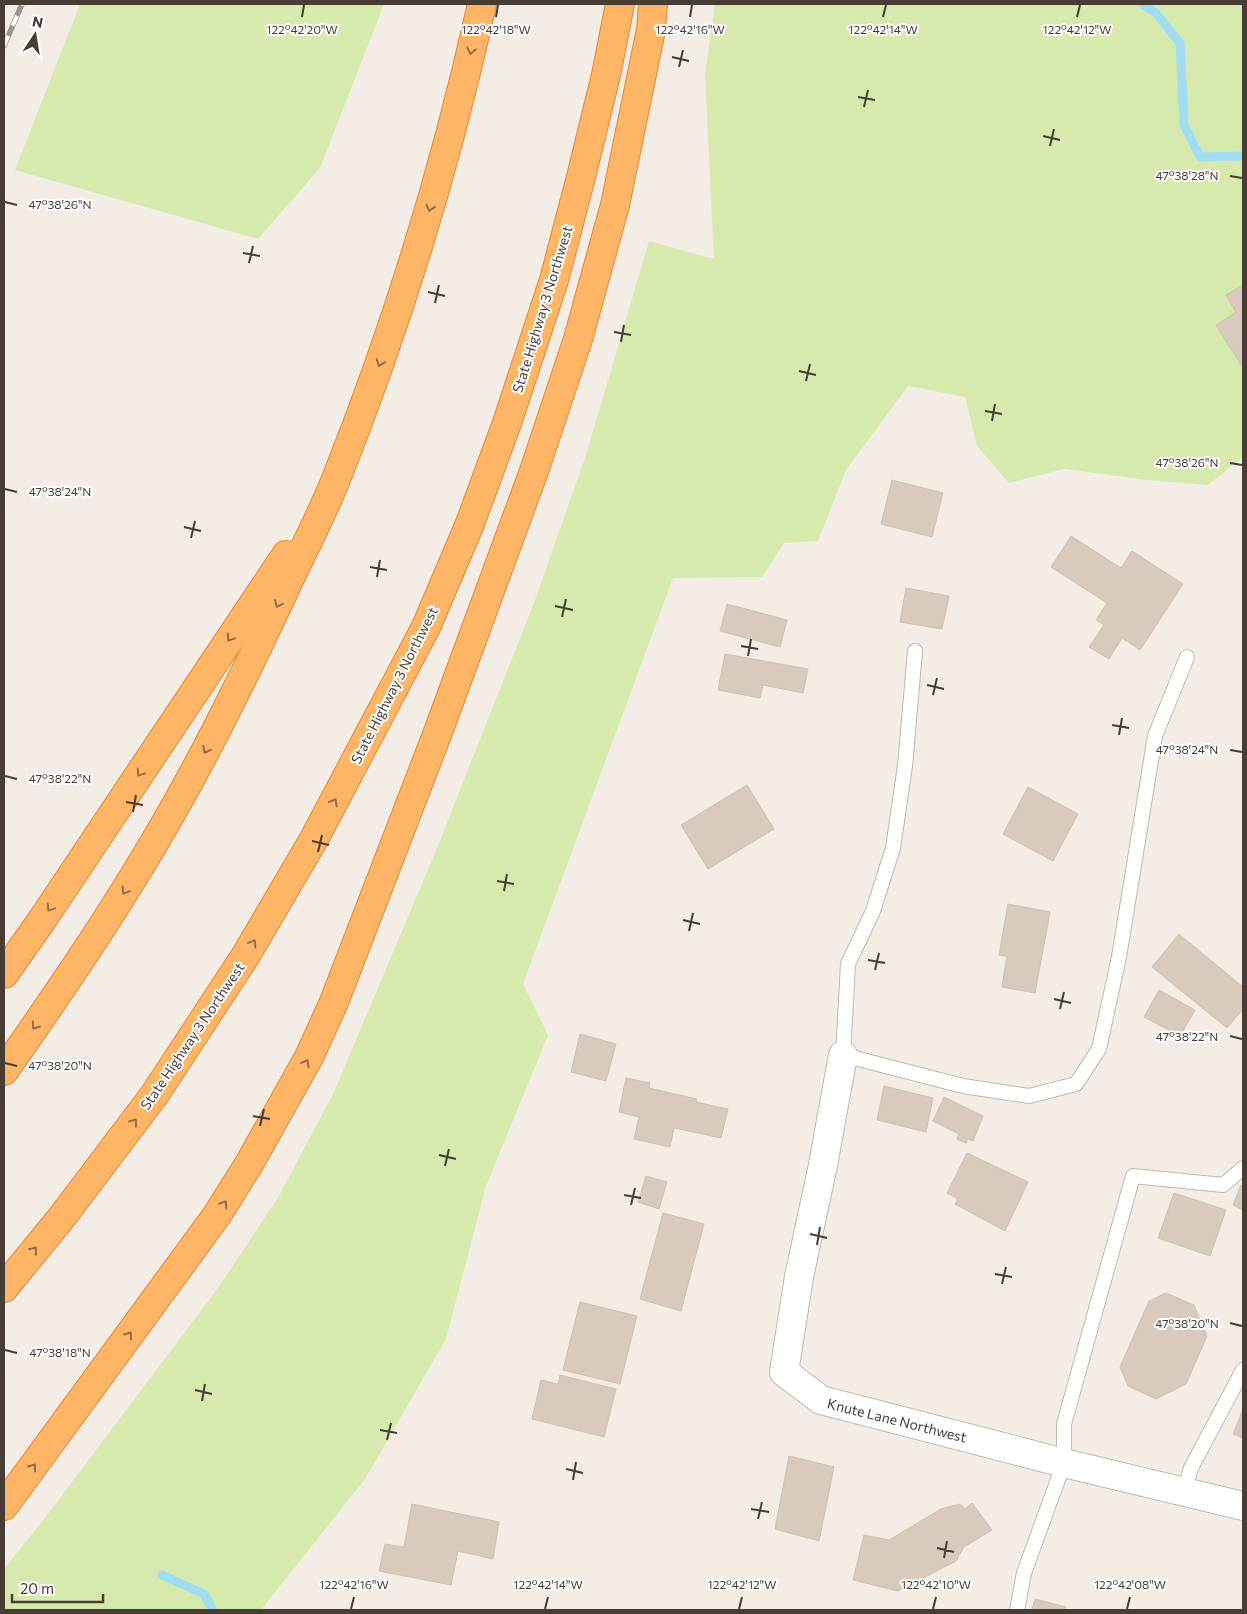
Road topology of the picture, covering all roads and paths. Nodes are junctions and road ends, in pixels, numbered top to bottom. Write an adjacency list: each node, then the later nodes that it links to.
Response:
1 (482, 4): 4 (highway, one-way to 4)
2 (620, 4): 11 (highway, State Highway 3 Northwest, one-way to 2)
3 (653, 4): 15 (highway, one-way to 3)
4 (335, 481): 7 (highway, one-way to 7); 9 (highway, one-way to 9)
5 (915, 651): 8 (lane)
6 (1187, 657): 8 (lane)
7 (4, 974)
8 (843, 1055): 13 (street, Knute Lane Northwest)
9 (4, 1071)
10 (1243, 1168): 13 (lane)
11 (4, 1288)
12 (1243, 1370): 14 (lane)
13 (1064, 1463): 14 (street, Knute Lane Northwest); 17 (lane)
14 (1184, 1492): 16 (street, Knute Lane Northwest)
15 (4, 1506)
16 (1243, 1506)
17 (1018, 1610)

